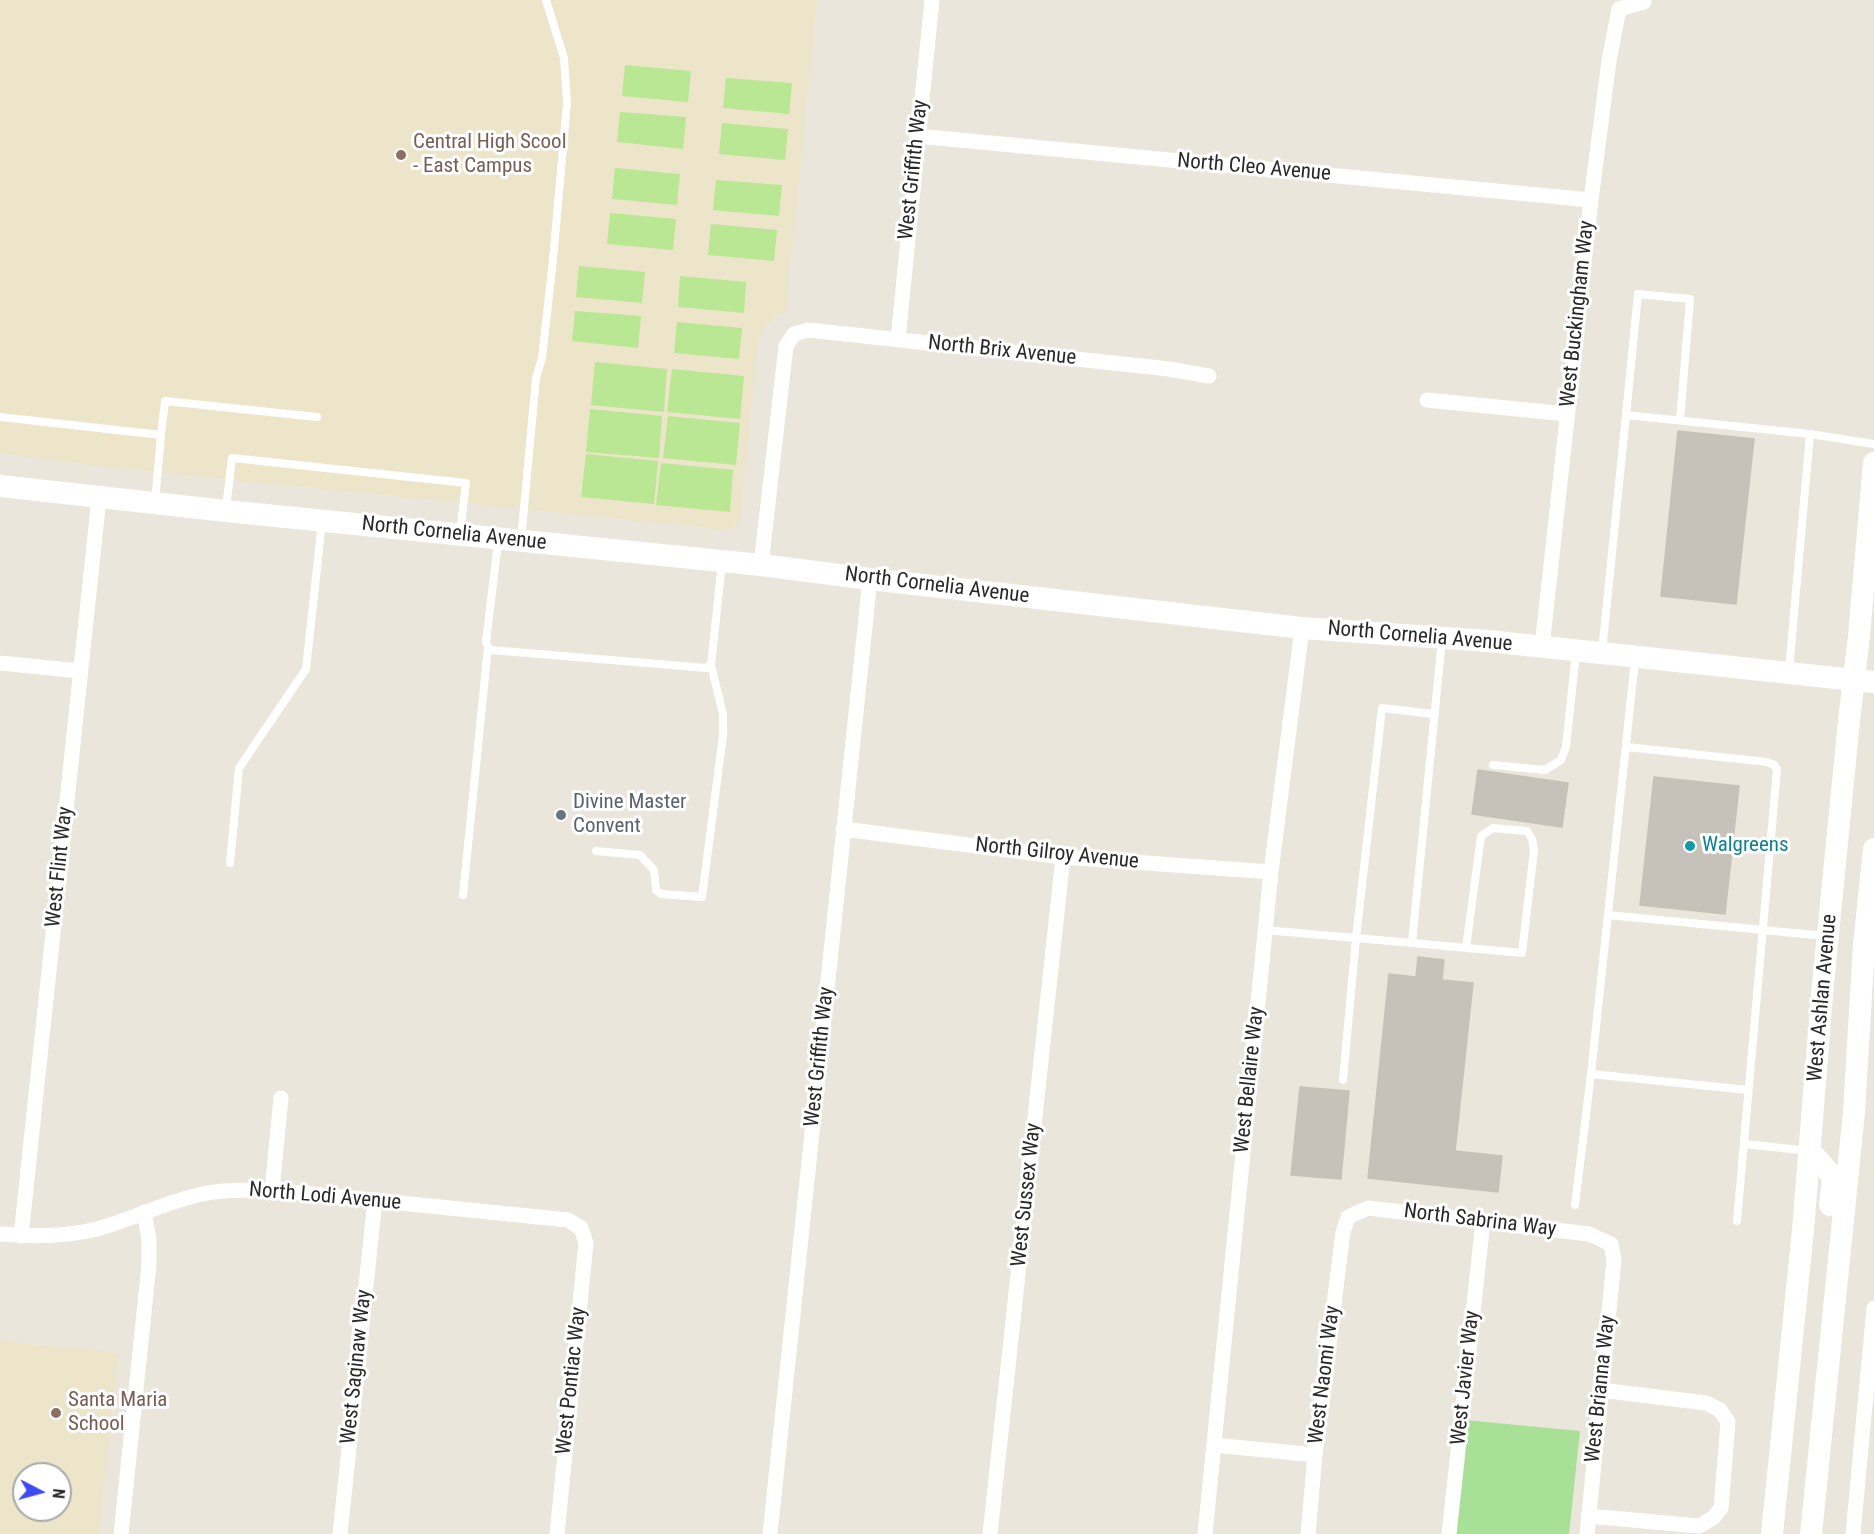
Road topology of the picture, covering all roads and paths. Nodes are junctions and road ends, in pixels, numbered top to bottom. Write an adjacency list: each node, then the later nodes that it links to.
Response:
1 (546, 0): 25 (lane)
2 (932, 0): 5 (street, West Griffith Way)
3 (1644, 2): 4 (street, West Buckingham Way)
4 (1616, 4): 6 (street, West Buckingham Way)
5 (917, 136): 6 (street, North Cleo Avenue); 7 (street, West Griffith Way)
6 (1591, 200): 10 (street, West Buckingham Way)
7 (898, 339): 8 (street, North Brix Avenue); 27 (street, North Brix Avenue)
8 (1209, 376)
9 (1427, 400): 10 (street)
10 (1567, 414): 32 (street, West Buckingham Way)
11 (1626, 415): 14 (lane); 14 (lane); 34 (lane)
12 (0, 417): 16 (lane)
13 (317, 417): 16 (lane)
14 (1680, 420): 15 (lane)
15 (1810, 434): 17 (lane); 39 (lane)
16 (161, 435): 21 (lane)
17 (1874, 444)
18 (1874, 463): 40 (main road, West Ashlan Avenue)
19 (0, 486): 20 (main road, North Cornelia Avenue)
20 (99, 498): 21 (main road, North Cornelia Avenue); 38 (street, West Flint Way)
21 (154, 503): 22 (main road, North Cornelia Avenue)
22 (226, 511): 23 (main road, North Cornelia Avenue); 24 (lane)
23 (322, 521): 24 (main road, North Cornelia Avenue); 48 (lane)
24 (460, 535): 25 (main road, North Cornelia Avenue)
25 (509, 540): 26 (main road, North Cornelia Avenue); 31 (lane)
26 (723, 560): 27 (main road, North Cornelia Avenue); 37 (lane)
27 (761, 564): 28 (main road, North Cornelia Avenue)
28 (870, 579): 29 (main road, North Cornelia Avenue); 44 (street, West Griffith Way)
29 (1302, 628): 30 (main road, North Cornelia Avenue); 49 (street, West Bellaire Way)
30 (1442, 638): 32 (main road, North Cornelia Avenue); 41 (lane)
31 (488, 647): 37 (lane); 50 (lane)
32 (1542, 647): 33 (main road, North Cornelia Avenue)
33 (1577, 650): 34 (main road, North Cornelia Avenue); 43 (lane)
34 (1602, 653): 35 (main road, North Cornelia Avenue)
35 (1635, 656): 39 (main road, North Cornelia Avenue); 42 (lane)
36 (0, 663): 38 (street)
37 (711, 664): 46 (lane)
38 (80, 671): 73 (street, West Flint Way)
39 (1789, 673): 40 (main road, North Cornelia Avenue)
40 (1864, 681): 54 (main road, West Ashlan Avenue)
41 (1433, 714): 55 (lane); 56 (lane)
42 (1627, 747): 51 (lane); 53 (lane)
43 (1492, 765)
44 (843, 829): 47 (street, North Gilroy Avenue); 84 (street, West Griffith Way)
45 (1874, 849): 76 (main road, West Ashlan Avenue)
46 (596, 851)
47 (1063, 857): 49 (street, North Gilroy Avenue); 85 (street, West Sussex Way)
48 (230, 863)
49 (1271, 872): 52 (street, West Bellaire Way)
50 (463, 895)
51 (1608, 915): 53 (lane); 58 (lane)
52 (1265, 930): 55 (lane); 78 (street, West Bellaire Way)
53 (1762, 931): 54 (lane); 60 (lane)
54 (1828, 937): 63 (main road, West Ashlan Avenue)
55 (1356, 938): 56 (lane); 59 (lane)
56 (1412, 943): 57 (lane)
57 (1466, 948): 57 (lane)
58 (1591, 1074): 60 (lane); 66 (lane)
59 (1343, 1080)
60 (1748, 1090): 62 (lane)
61 (281, 1098): 64 (street)
62 (1744, 1144): 63 (lane); 70 (lane)
63 (1810, 1151): 76 (main road); 90 (main road, West Ashlan Avenue)
64 (272, 1190): 65 (street, North Lodi Avenue); 67 (street, North Lodi Avenue)
65 (375, 1200): 71 (street, North Lodi Avenue); 82 (street, West Saginaw Way)
66 (1575, 1205)
67 (144, 1212): 73 (street, North Lodi Avenue); 81 (street)
68 (1348, 1217): 69 (street, North Sabrina Way); 79 (street, West Naomi Way)
69 (1483, 1221): 74 (street, North Sabrina Way); 88 (street, West Javier Way)
70 (1737, 1221)
71 (581, 1228): 83 (street, West Pontiac Way)
72 (0, 1234): 73 (street, North Lodi Avenue)
73 (21, 1236)
74 (1611, 1244): 77 (street, West Brianna Way)
75 (1874, 1308): 92 (street)
76 (1833, 1318): 91 (main road, West Ashlan Avenue)
77 (1601, 1390): 80 (street, West Brianna Way); 80 (street)
78 (1214, 1445): 79 (street); 86 (street, West Bellaire Way)
79 (1315, 1455): 87 (street, West Naomi Way)
80 (1588, 1516): 89 (street, West Brianna Way)
81 (121, 1534)
82 (339, 1534)
83 (557, 1534)
84 (770, 1534)
85 (990, 1534)
86 (1205, 1534)
87 (1308, 1534)
88 (1449, 1534)
89 (1587, 1534)
90 (1772, 1534)
91 (1811, 1534)
92 (1853, 1534)

